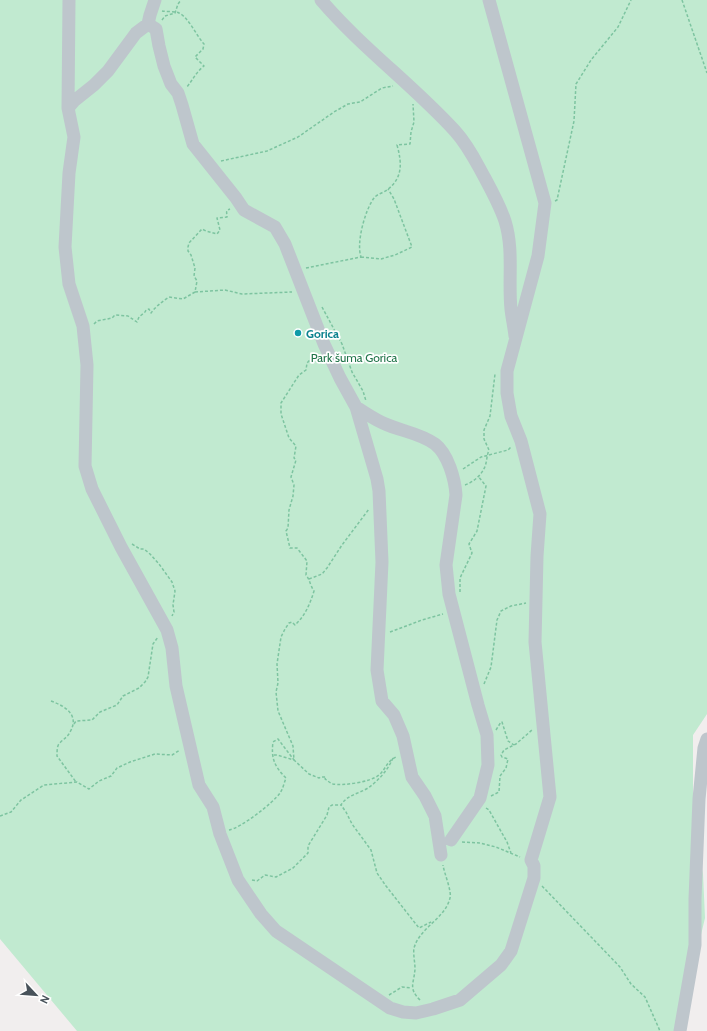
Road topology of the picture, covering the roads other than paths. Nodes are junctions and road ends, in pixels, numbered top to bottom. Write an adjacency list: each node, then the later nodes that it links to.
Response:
1 (69, 0): 6 (street)
2 (155, 0): 5 (street)
3 (321, 0): 7 (street)
4 (489, 0): 7 (street)
5 (151, 23): 6 (street); 8 (street)
6 (68, 108): 7 (street)
7 (516, 340)
8 (359, 409): 10 (street); 11 (street)
9 (707, 739): 12 (street)
10 (451, 840)
11 (441, 855)
12 (680, 1031)

